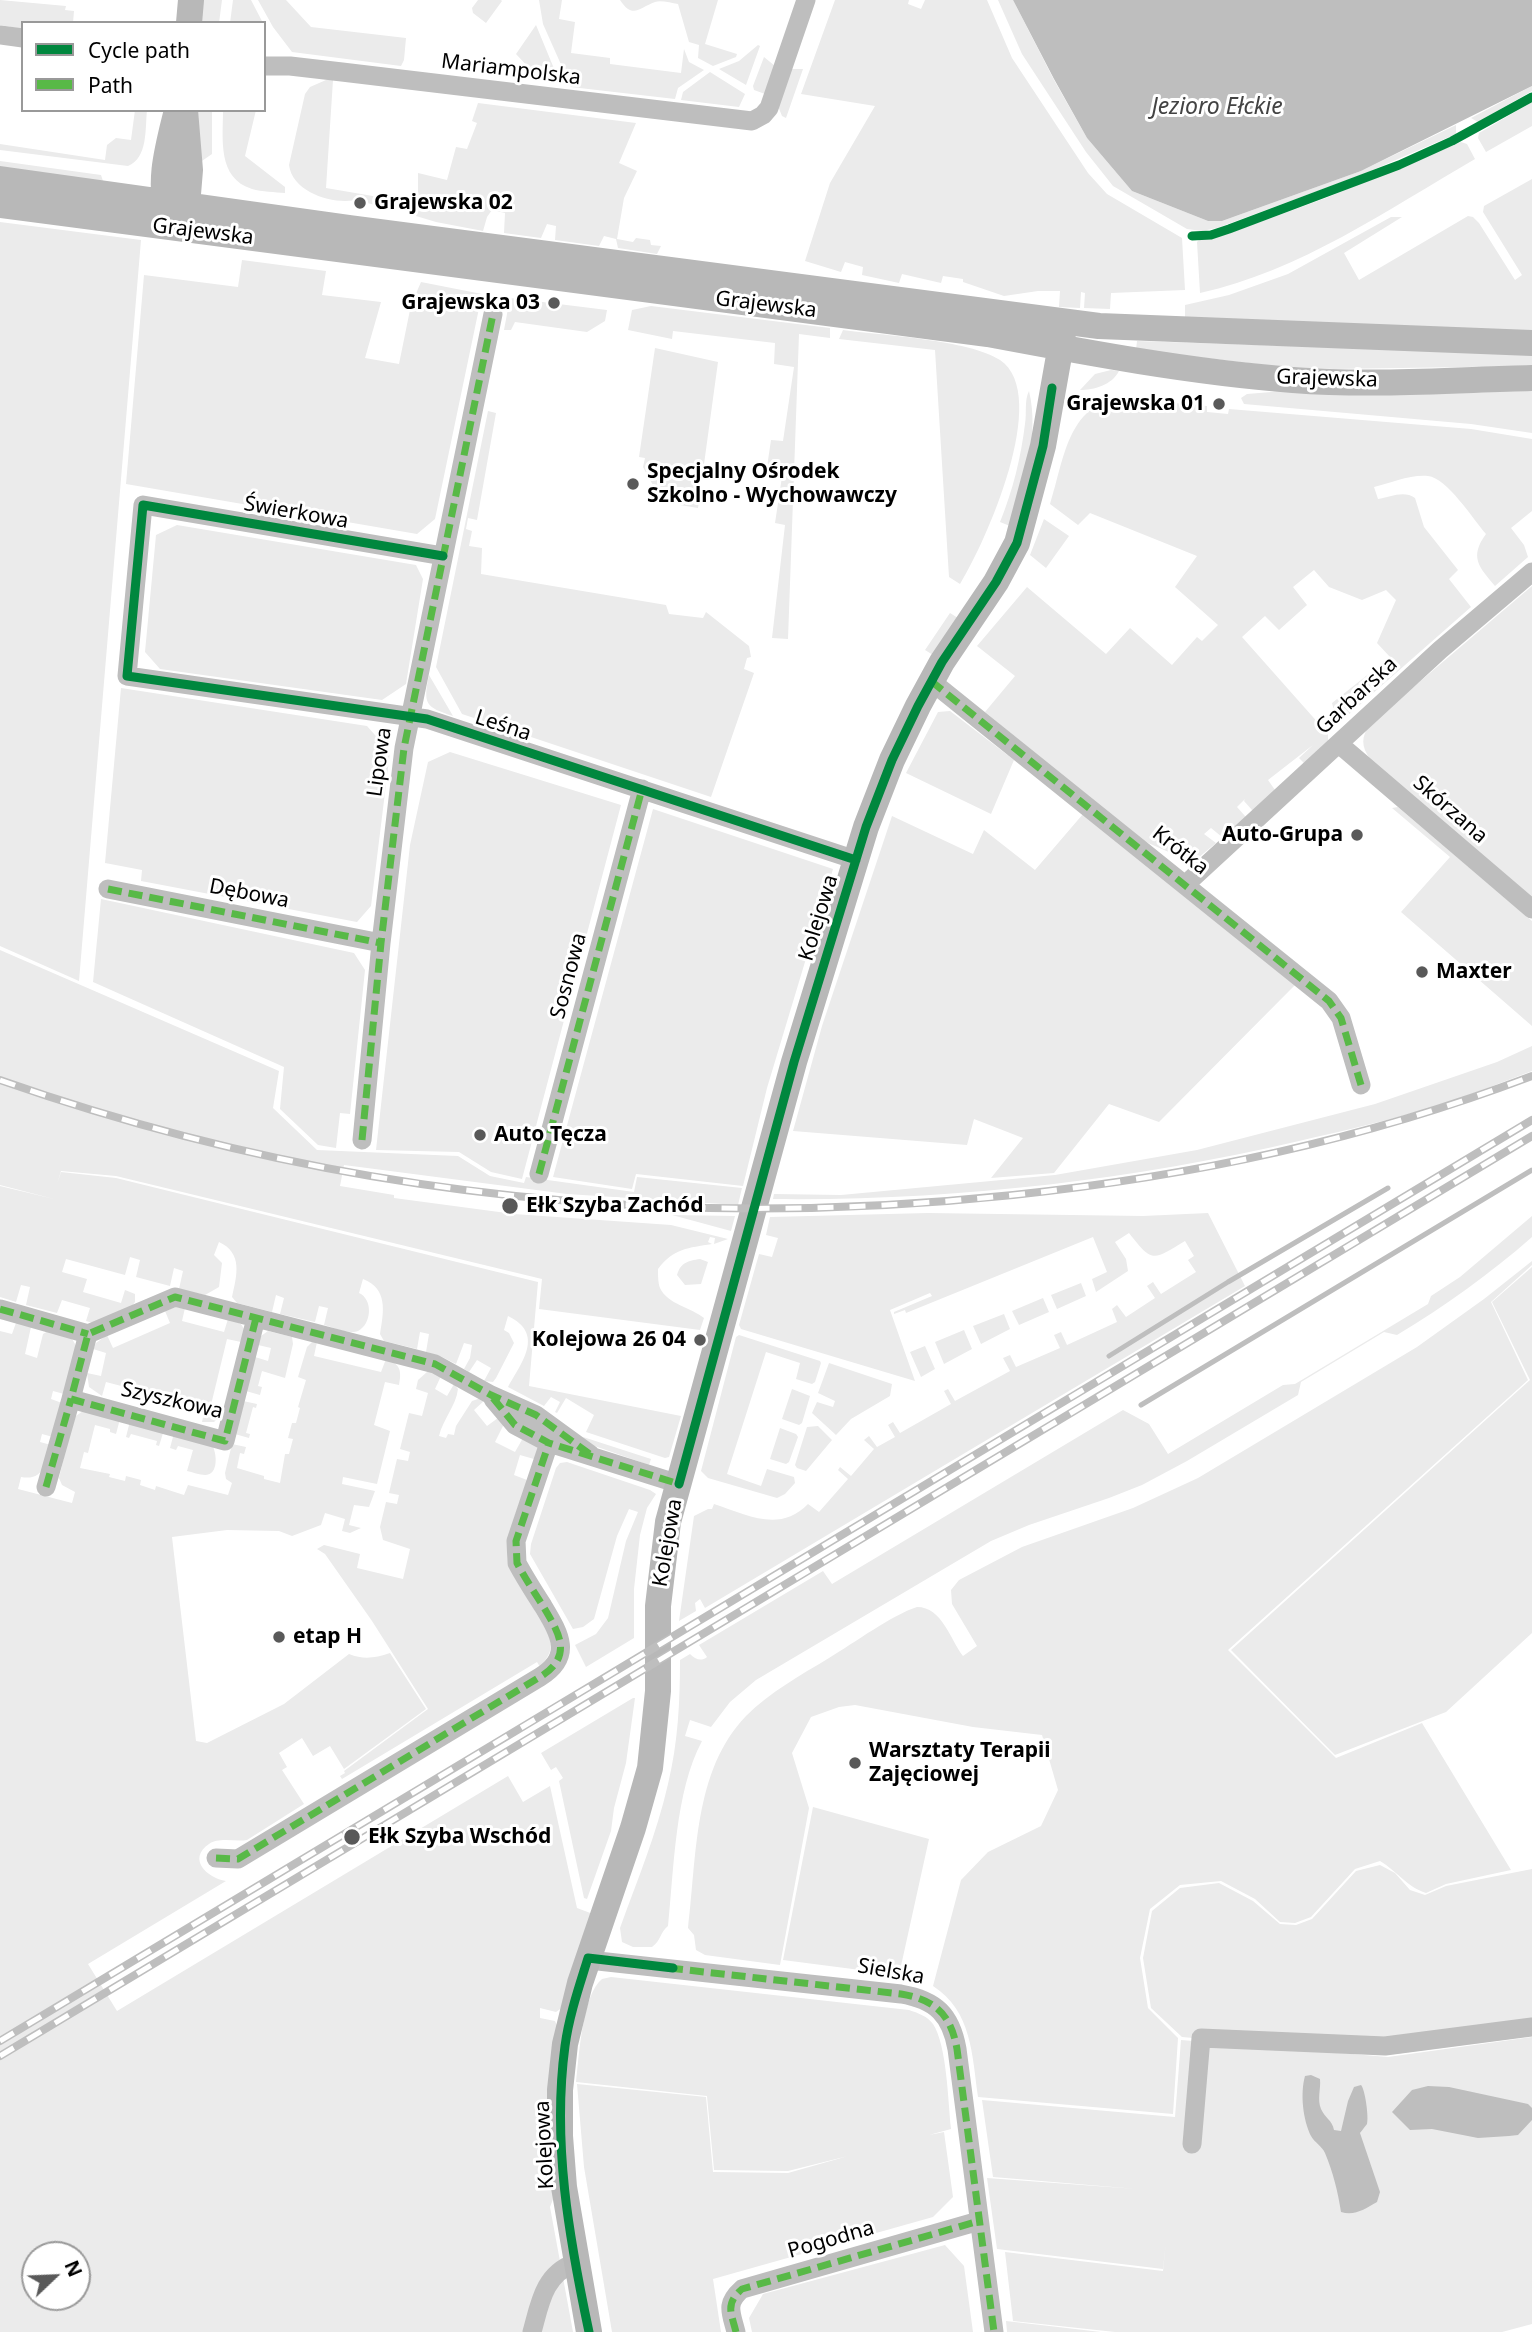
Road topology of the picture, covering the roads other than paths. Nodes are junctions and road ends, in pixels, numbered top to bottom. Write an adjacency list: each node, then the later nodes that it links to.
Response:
1 (191, 0): 3 (main road)
2 (806, 0): 6 (street, Mariampolska)
3 (189, 21)
4 (0, 35): 5 (street)
5 (21, 38)
6 (266, 66)
7 (177, 112): 11 (main road)
8 (186, 112): 11 (main road)
9 (0, 179): 11 (main road, Grajewska)
10 (0, 205): 11 (main road, Grajewska)
11 (174, 212): 13 (main road, Grajewska); 15 (main road, Grajewska)
12 (493, 314): 17 (street, Lipowa)
13 (1065, 322): 14 (main road, Grajewska); 15 (main road, Kolejowa)
14 (1532, 342)
15 (1060, 348): 16 (main road, Grajewska); 20 (main road, Kolejowa)
16 (1532, 378)
17 (443, 556): 19 (street, Świerkowa); 21 (street, Lipowa)
18 (1532, 572): 22 (street, Garbarska)
19 (127, 676): 21 (street, Leśna)
20 (931, 681): 24 (main road, Kolejowa); 25 (street, Krótka)
21 (410, 717): 23 (street, Leśna); 28 (street, Lipowa)
22 (1339, 744): 25 (street, Garbarska); 27 (street, Skórzana)
23 (642, 789): 24 (street, Leśna); 31 (street, Sosnowa)
24 (856, 859): 39 (main road, Kolejowa)
25 (1186, 884): 29 (street, Krótka)
26 (108, 889): 28 (street, Dębowa)
27 (1532, 909)
28 (381, 943): 30 (street, Lipowa)
29 (1361, 1085)
30 (362, 1140)
31 (539, 1174)
32 (0, 1309): 34 (street)
33 (256, 1318): 34 (street); 35 (street); 36 (street, Szyszkowa)
34 (88, 1334): 36 (street)
35 (491, 1395): 37 (street); 38 (street)
36 (71, 1399): 40 (street)
37 (549, 1443): 38 (street); 41 (street)
38 (592, 1455): 39 (street)
39 (679, 1484): 42 (main road, Kolejowa)
40 (47, 1487)
41 (216, 1858)
42 (588, 1958): 43 (street, Sielska); 44 (main road, Kolejowa)
43 (979, 2221): 47 (street, Pogodna); 48 (street, Sielska)
44 (575, 2263): 45 (street); 46 (main road, Kolejowa)
45 (532, 2332)
46 (589, 2332)
47 (736, 2332)
48 (993, 2332)

